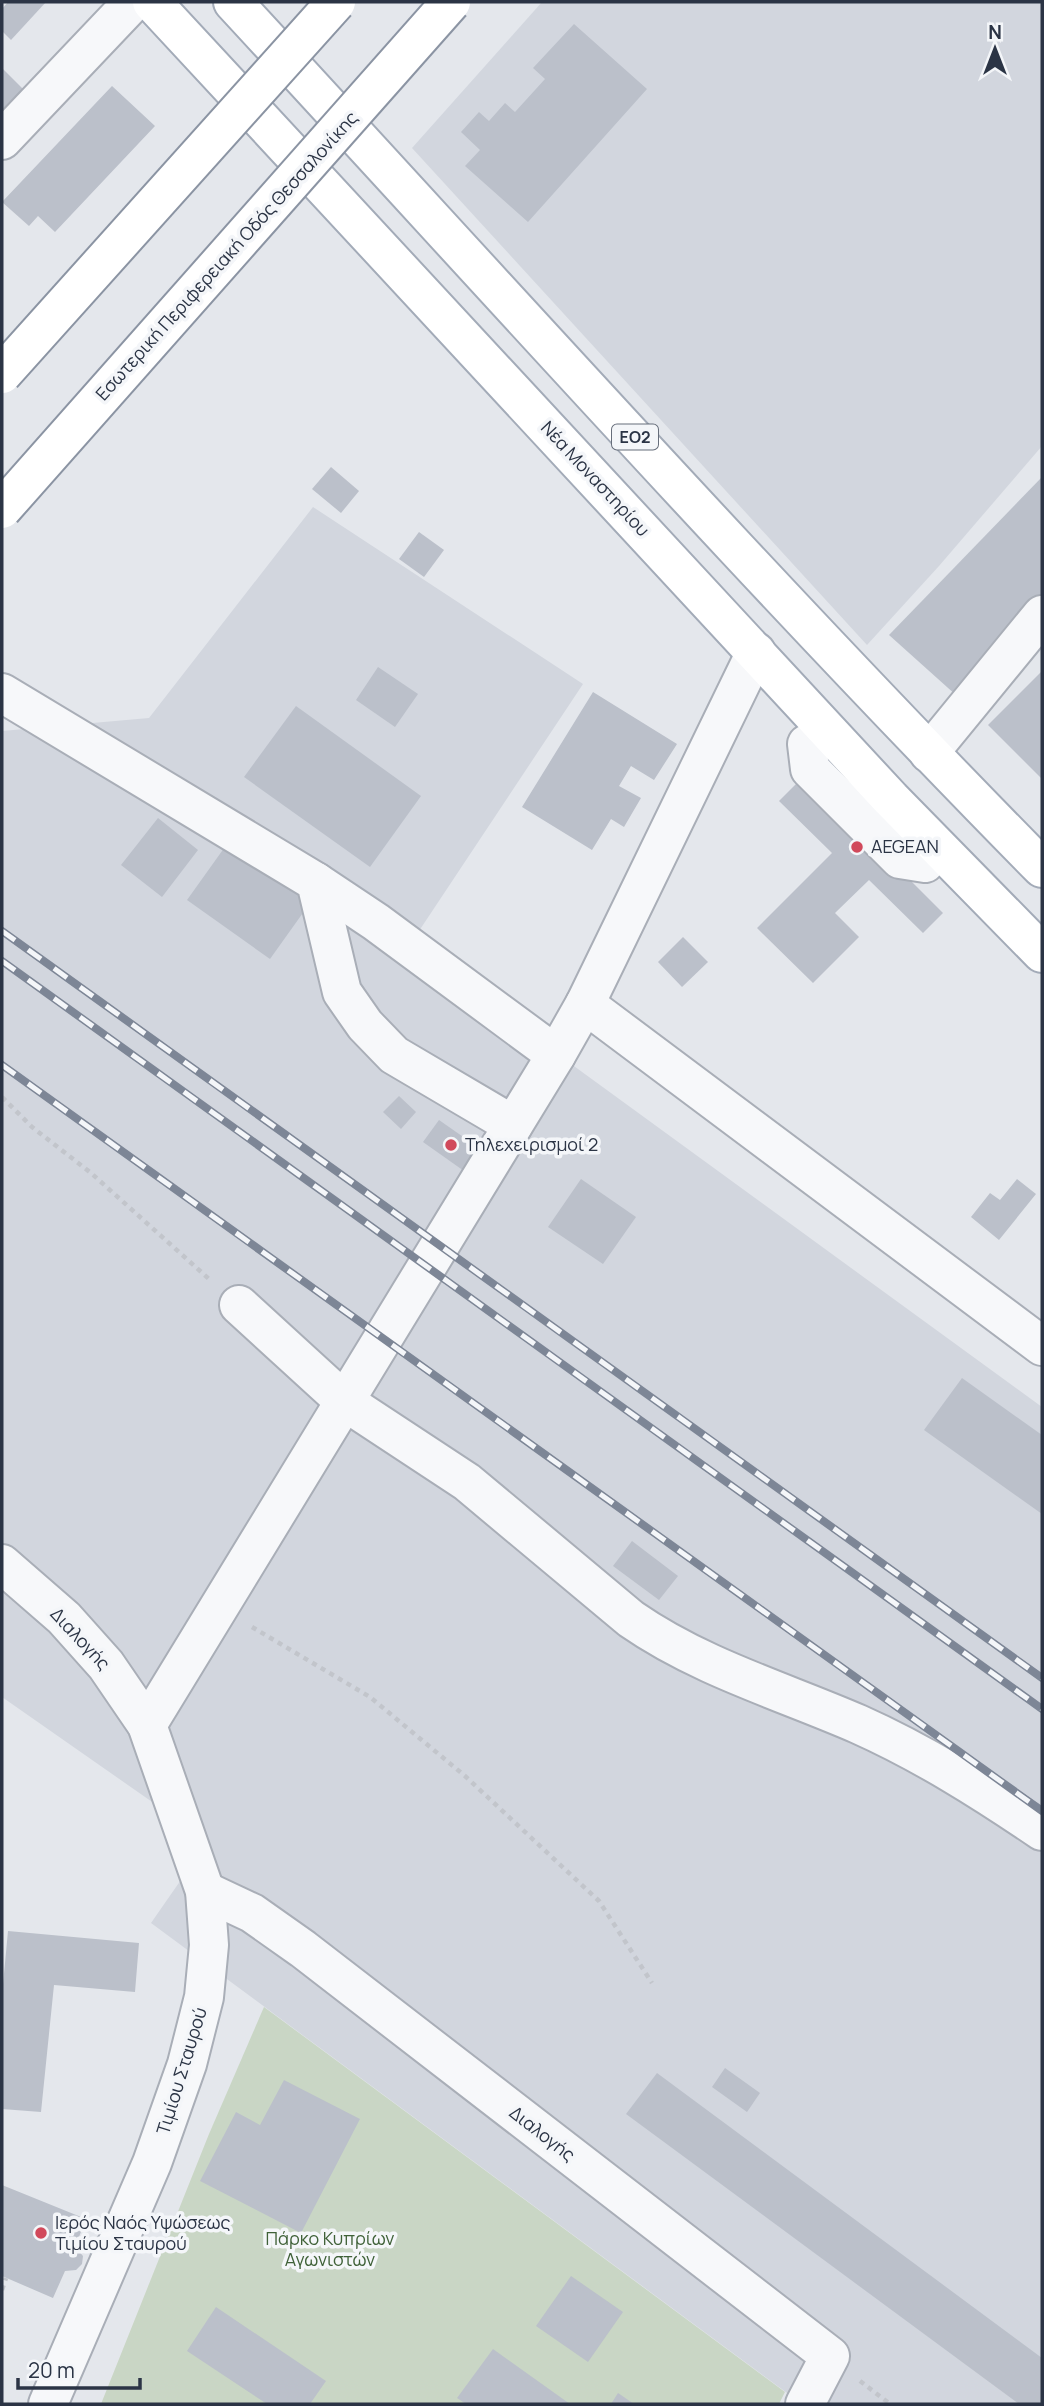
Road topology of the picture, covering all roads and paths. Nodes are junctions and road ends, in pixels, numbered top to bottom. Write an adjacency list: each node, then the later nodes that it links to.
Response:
1 (132, 2): 6 (street)
2 (152, 2): 10 (main road, Νέα Μοναστηρίου)
3 (233, 2): 13 (main road, ΕΟ2)
4 (336, 2): 7 (main road, bridge)
5 (451, 2): 8 (main road, Εσωτερική Περιφερειακή Οδός Θεσσαλονίκης, bridge)
6 (2, 140)
7 (2, 374)
8 (2, 509)
9 (1042, 615): 13 (street)
10 (756, 652): 17 (main road, Νέα Μοναστηρίου); 18 (street)
11 (2, 693): 16 (street)
12 (807, 744): 14 (street)
13 (929, 753): 15 (main road, ΕΟ2)
14 (925, 863)
15 (1042, 868)
16 (316, 882): 19 (street); 21 (street)
17 (1042, 953)
18 (585, 1004): 19 (street); 24 (street)
19 (556, 1055): 21 (street)
20 (2, 1097): 22 (path)
21 (513, 1125): 25 (street)
22 (187, 1259)
23 (239, 1305): 25 (street)
24 (1042, 1346)
25 (344, 1401): 27 (street); 29 (street)
26 (2, 1564): 28 (street, Διαλογής)
27 (218, 1607): 28 (street); 31 (path)
28 (146, 1725): 30 (street, Τιμίου Σταυρού)
29 (1042, 1831)
30 (205, 1891): 34 (street, Τιμίου Σταυρού); 35 (street, Διαλογής)
31 (652, 1983)
32 (6, 2278): 33 (path)
33 (2, 2290)
34 (54, 2402)
35 (805, 2404)

